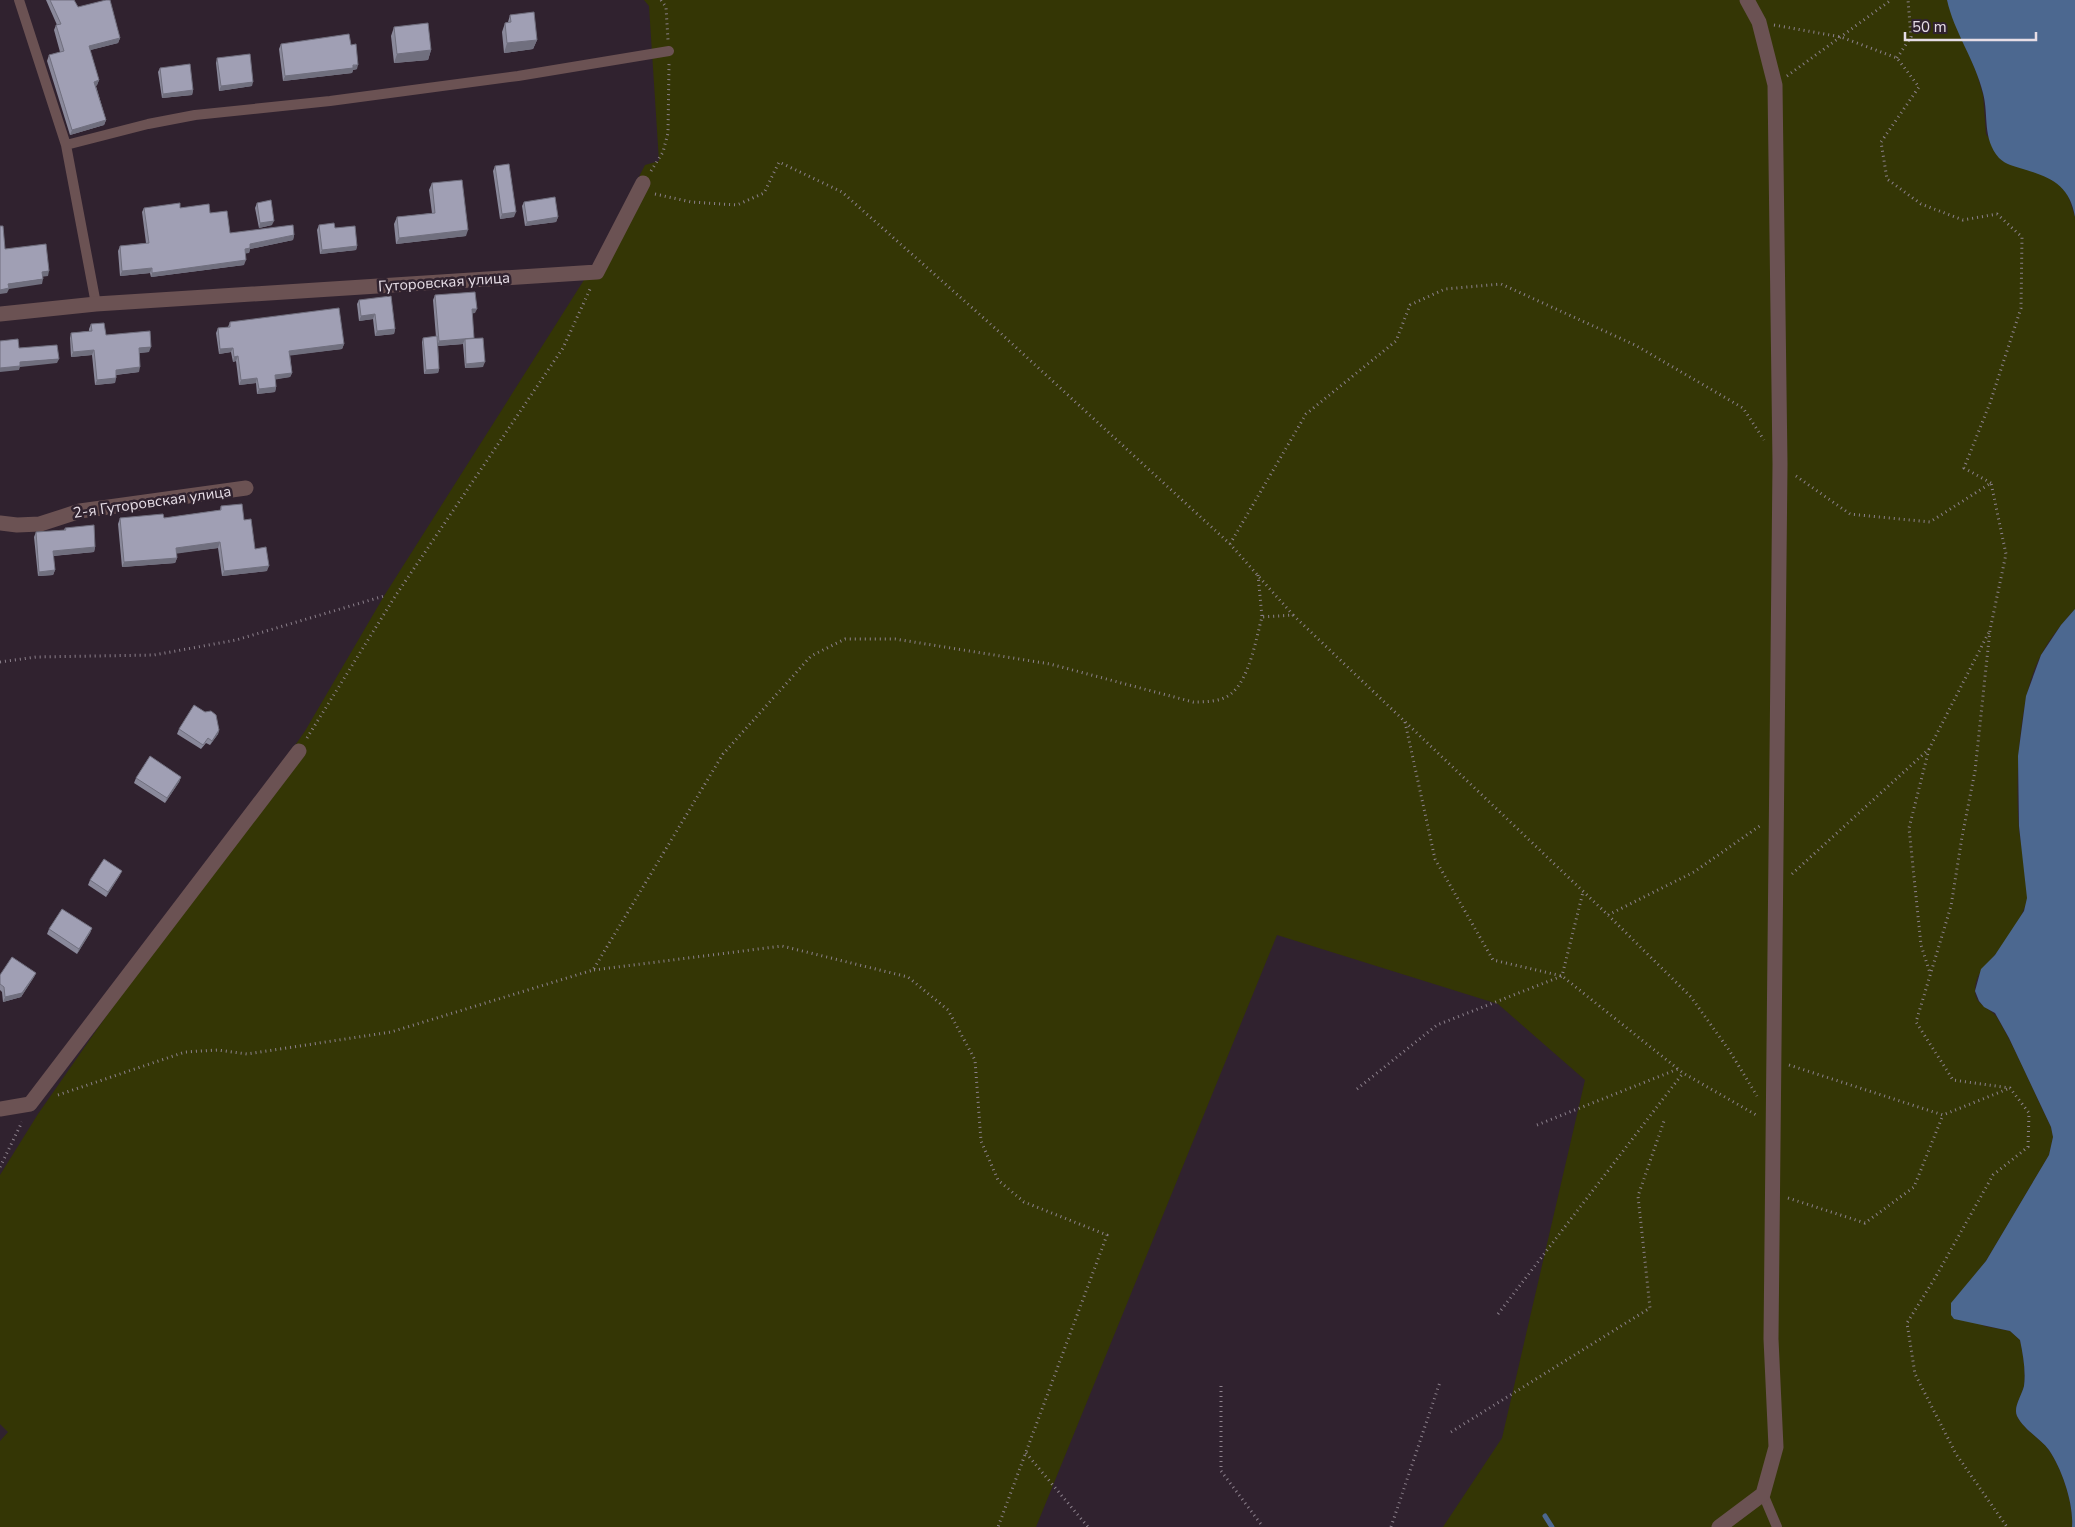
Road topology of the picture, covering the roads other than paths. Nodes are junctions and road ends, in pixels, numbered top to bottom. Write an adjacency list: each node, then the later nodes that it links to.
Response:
1 (19, 0): 4 (lane)
2 (1747, 0): 12 (street)
3 (668, 51): 4 (lane)
4 (66, 145): 6 (lane)
5 (643, 183): 6 (street, Гуторовская улица)
6 (96, 304): 7 (street, Гуторовская улица)
7 (0, 314)
8 (246, 488): 9 (street, 2-я Гуторовская улица)
9 (0, 523)
10 (299, 751): 11 (street)
11 (0, 1108)
12 (1763, 1494): 13 (street); 14 (lane)
13 (1719, 1527)
14 (1777, 1527)

